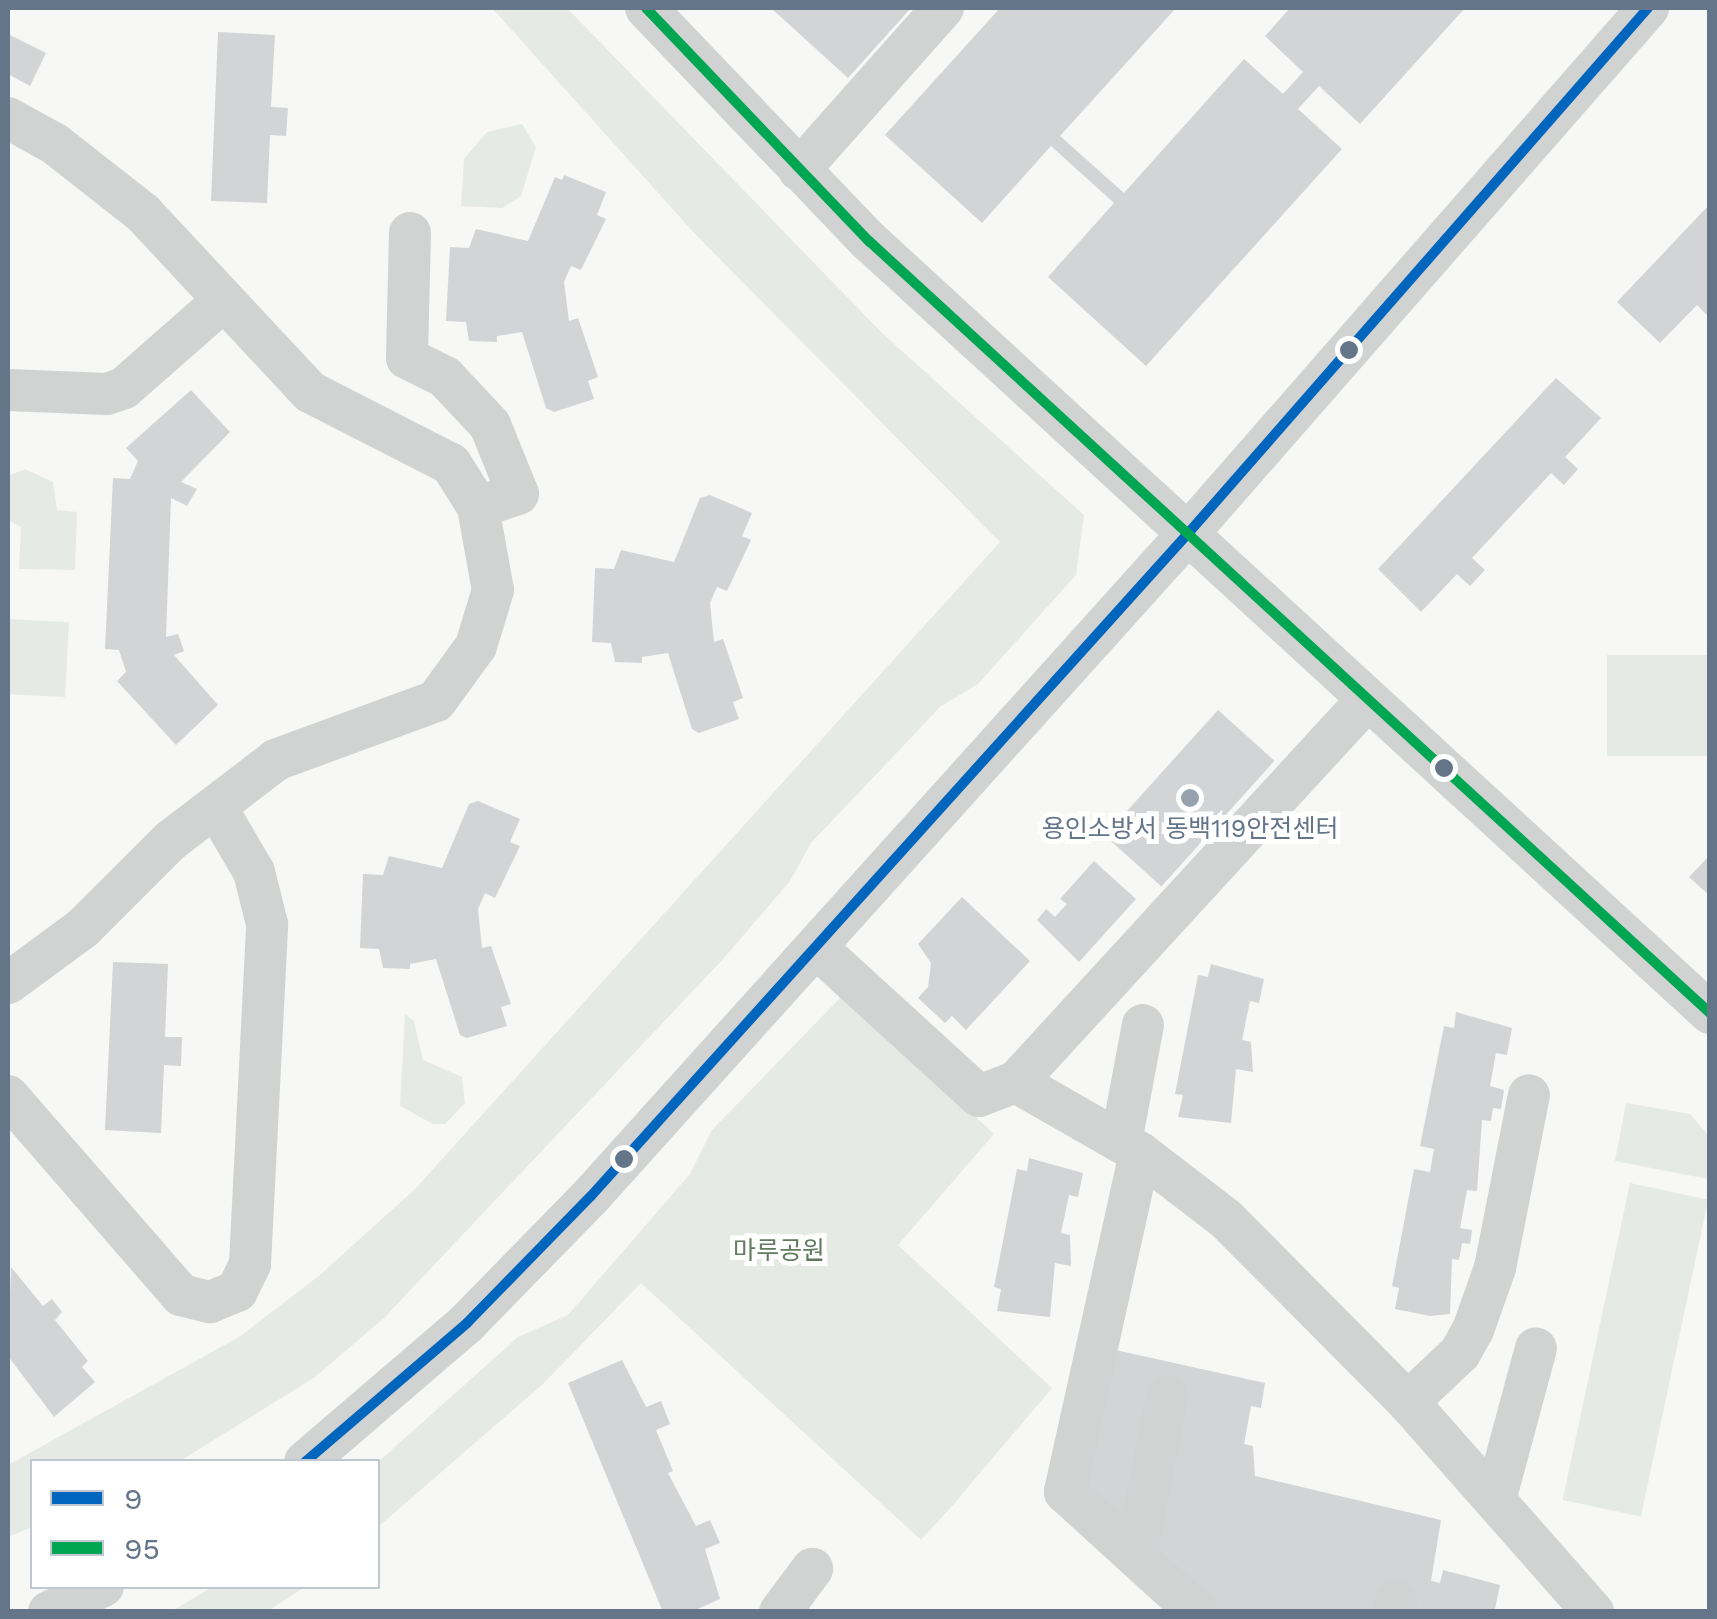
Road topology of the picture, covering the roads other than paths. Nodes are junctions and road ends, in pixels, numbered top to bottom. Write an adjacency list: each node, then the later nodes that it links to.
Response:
1 (646, 8): 5 (street)
2 (943, 8): 5 (street)
3 (1648, 8): 10 (street)
4 (8, 118): 7 (street)
5 (799, 170): 10 (street)
6 (410, 233): 9 (street)
7 (223, 301): 8 (street); 9 (street)
8 (8, 390)
9 (478, 507): 12 (street)
10 (1190, 530): 11 (street); 13 (street)
11 (1366, 701): 15 (street); 17 (street)
12 (216, 806): 14 (street); 19 (street)
13 (818, 949): 17 (street); 24 (street)
14 (8, 984)
15 (1710, 1013)
16 (1143, 1025): 20 (street)
17 (1016, 1082): 20 (street)
18 (1529, 1094): 23 (street)
19 (8, 1096)
20 (1131, 1147): 23 (street); 26 (street)
21 (1536, 1348): 25 (street)
22 (1166, 1396): 26 (street)
23 (1408, 1402): 25 (street)
24 (308, 1459)
25 (1495, 1500): 29 (street)
26 (1136, 1556): 32 (street)
27 (812, 1569): 31 (street)
28 (97, 1589): 30 (street)
29 (1552, 1592): 33 (street)
30 (50, 1612)
31 (780, 1612)
32 (1197, 1612)
33 (1594, 1612)

